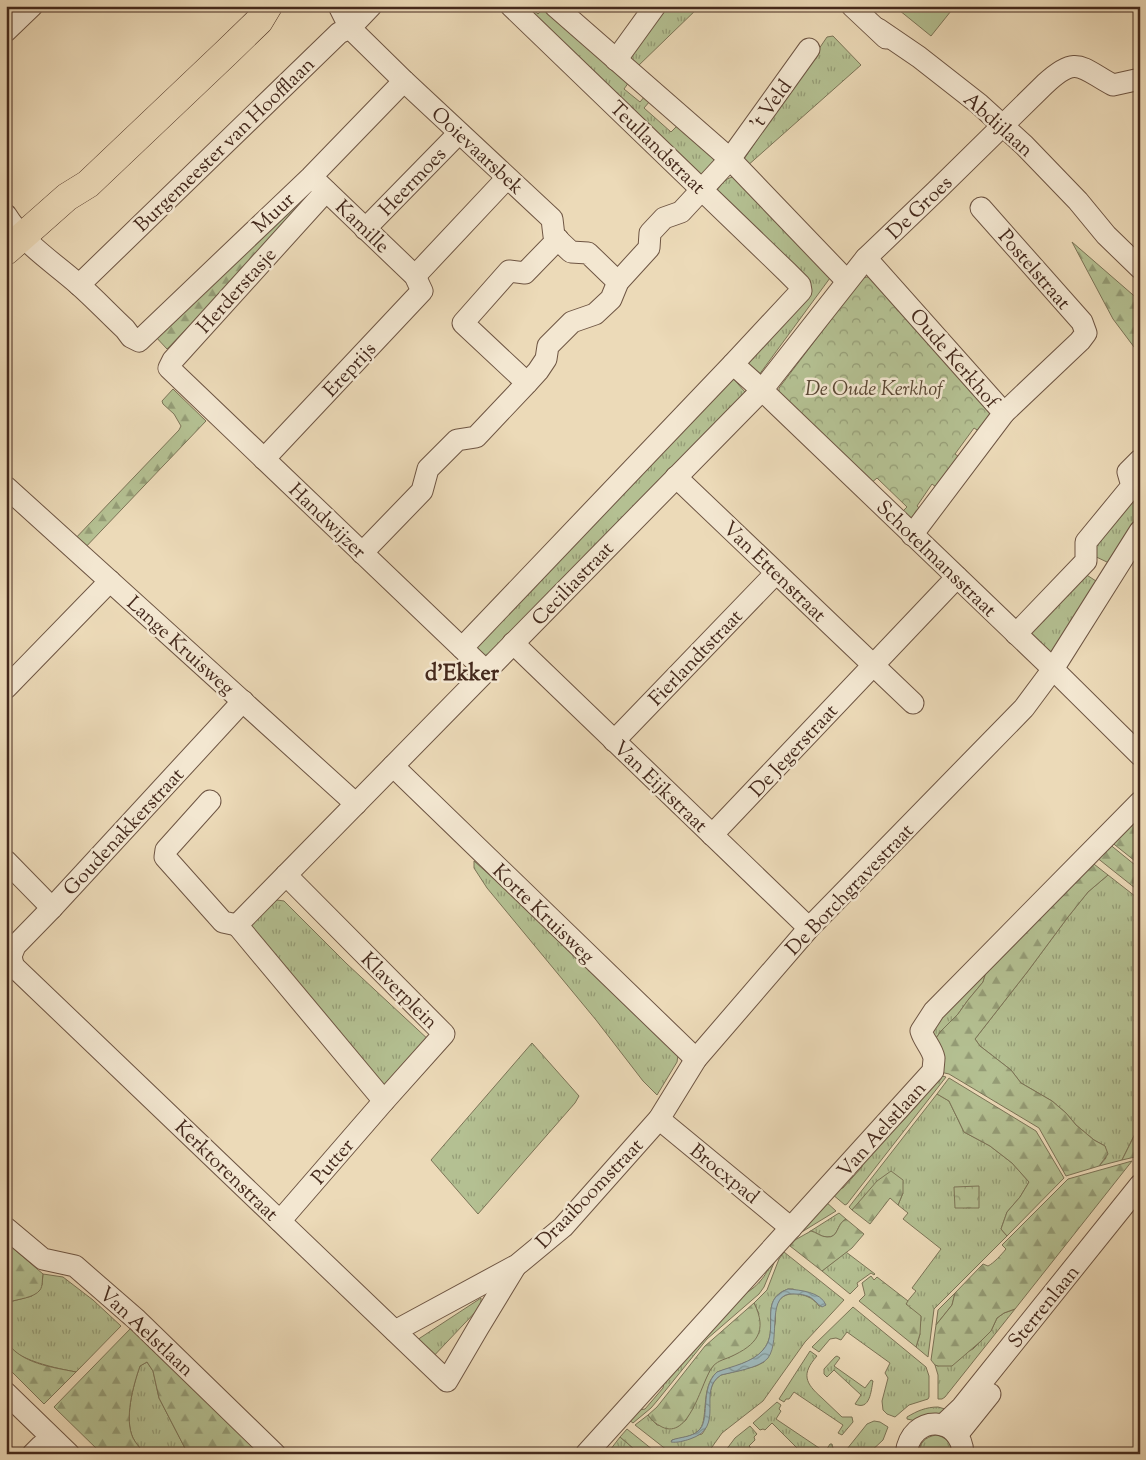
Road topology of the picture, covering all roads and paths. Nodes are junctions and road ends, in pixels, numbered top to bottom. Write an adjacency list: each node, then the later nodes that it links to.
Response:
1 (32, 6): 10 (street)
2 (339, 6): 9 (street, Ooievaarsbek)
3 (371, 6): 9 (street, Burgemeester van Hoofflaan)
4 (511, 6): 20 (street, Teullandstraat)
5 (555, 6): 12 (street, Teullandstraat)
6 (655, 6): 12 (street)
7 (852, 6): 15 (street, Abdijlaan)
8 (269, 11): 25 (main road)
9 (350, 28): 14 (street, Ooievaarsbek); 32 (street, Burgemeester van Hoofflaan)
10 (6, 31)
11 (810, 49): 17 (street, 't Veld)
12 (616, 60): 17 (street, Teullandstraat)
13 (1140, 79): 15 (street, De Groes)
14 (404, 81): 16 (street, Ooievaarsbek); 19 (street, Muur)
15 (997, 130): 26 (street, De Groes); 28 (street, Abdijlaan)
16 (460, 132): 18 (street, Ooievaarsbek); 23 (street, Heermoes)
17 (730, 159): 20 (street, 't Veld); 30 (street, Teullandstraat)
18 (507, 178): 24 (street, Ooievaarsbek); 29 (street)
19 (318, 184): 23 (street, Kamille); 32 (street, Muur); 35 (street, Herderstasje)
20 (703, 190): 31 (street, 't Veld); 33 (street, Teullandstraat)
21 (981, 208): 38 (street, Postelstraat)
22 (6, 215): 25 (street)
23 (365, 229): 29 (street, Kamille)
24 (558, 239): 31 (street); 36 (street)
25 (20, 244): 27 (main road); 32 (street)
26 (866, 258): 30 (street, De Groes); 38 (street, Oude Kerkhof)
27 (6, 268)
28 (1140, 268)
29 (415, 276): 39 (street, Ereprijs)
30 (848, 281): 37 (street, Ceciliastraat)
31 (618, 282): 36 (street, 't Veld)
32 (79, 285)
33 (801, 291): 34 (street, Ceciliastraat)
34 (733, 364): 37 (street, Schotelmansstraat); 54 (street, Ceciliastraat)
35 (169, 368): 39 (street, Handwijzer)
36 (521, 390): 46 (street, 't Veld)
37 (762, 390): 41 (street, Ceciliastraat); 45 (street, Schotelmansstraat)
38 (1004, 413): 45 (street, Oude Kerkhof)
39 (264, 459): 46 (street, Handwijzer)
40 (1140, 460): 43 (street)
41 (676, 477): 48 (street, Van Ettenstraat); 53 (street, Ceciliastraat)
42 (6, 487): 51 (street, Lange Kruisweg)
43 (1136, 488): 47 (street)
44 (1140, 531): 49 (street, De Borchgravestraat)
45 (912, 535): 50 (street, Schotelmansstraat)
46 (362, 553): 54 (street, Handwijzer)
47 (1086, 561): 49 (street); 52 (street)
48 (776, 572): 55 (street, Van Ettenstraat); 61 (street, Fierlandtstraat)
49 (1112, 575): 56 (street, De Borchgravestraat)
50 (957, 577): 52 (street, Schotelmansstraat); 55 (street, De Jegerstraat)
51 (110, 581): 58 (street); 59 (street, Lange Kruisweg)
52 (1016, 634): 56 (street, Schotelmansstraat)
53 (513, 644): 57 (street, Ceciliastraat); 61 (street, Van Eijkstraat)
54 (462, 648): 57 (street, Handwijzer)
55 (873, 665): 60 (street); 67 (street, De Jegerstraat)
56 (1052, 669): 62 (street, Schotelmansstraat); 72 (street, De Borchgravestraat)
57 (486, 671): 63 (street, Ceciliastraat)
58 (6, 688)
59 (243, 701): 66 (street, Lange Kruisweg); 70 (street, Goudenakkerstraat)
60 (913, 704)
61 (614, 741): 67 (street, Van Eijkstraat)
62 (1140, 755)
63 (393, 766): 66 (street, Ceciliastraat); 74 (street, Korte Kruisweg)
64 (210, 800): 71 (street)
65 (1140, 802): 81 (street, Van Aelstlaan)
66 (356, 804): 69 (street, Ceciliastraat)
67 (712, 835): 72 (street, Van Eijkstraat)
68 (6, 861): 70 (street)
69 (286, 875): 71 (street); 75 (street, Klaverplein)
70 (52, 908): 73 (street, Goudenakkerstraat)
71 (237, 925): 75 (street)
72 (809, 928): 74 (street, De Borchgravestraat)
73 (9, 962): 79 (street, Kerktorenstraat)
74 (696, 1059): 76 (street, De Borchgravestraat)
75 (384, 1101): 79 (street, Putter)
76 (659, 1119): 81 (street, Brocxpad); 82 (street, Draaiboomstraat)
77 (1140, 1186): 87 (street, Sterrenlaan)
78 (1140, 1201): 87 (street, Sterrenlaan)
79 (280, 1221): 83 (street, Kerktorenstraat)
80 (6, 1228): 89 (street, Van Aelstlaan)
81 (791, 1228): 90 (street, Van Aelstlaan)
82 (517, 1265): 83 (street, Draaiboomstraat); 84 (street, Draaiboomstraat)
83 (395, 1331): 84 (street, Kerktorenstraat)
84 (447, 1381)
85 (6, 1394): 88 (street)
86 (6, 1412): 88 (street)
87 (954, 1438): 91 (street)
88 (50, 1450)
89 (275, 1454)
90 (586, 1454)
91 (906, 1454)

